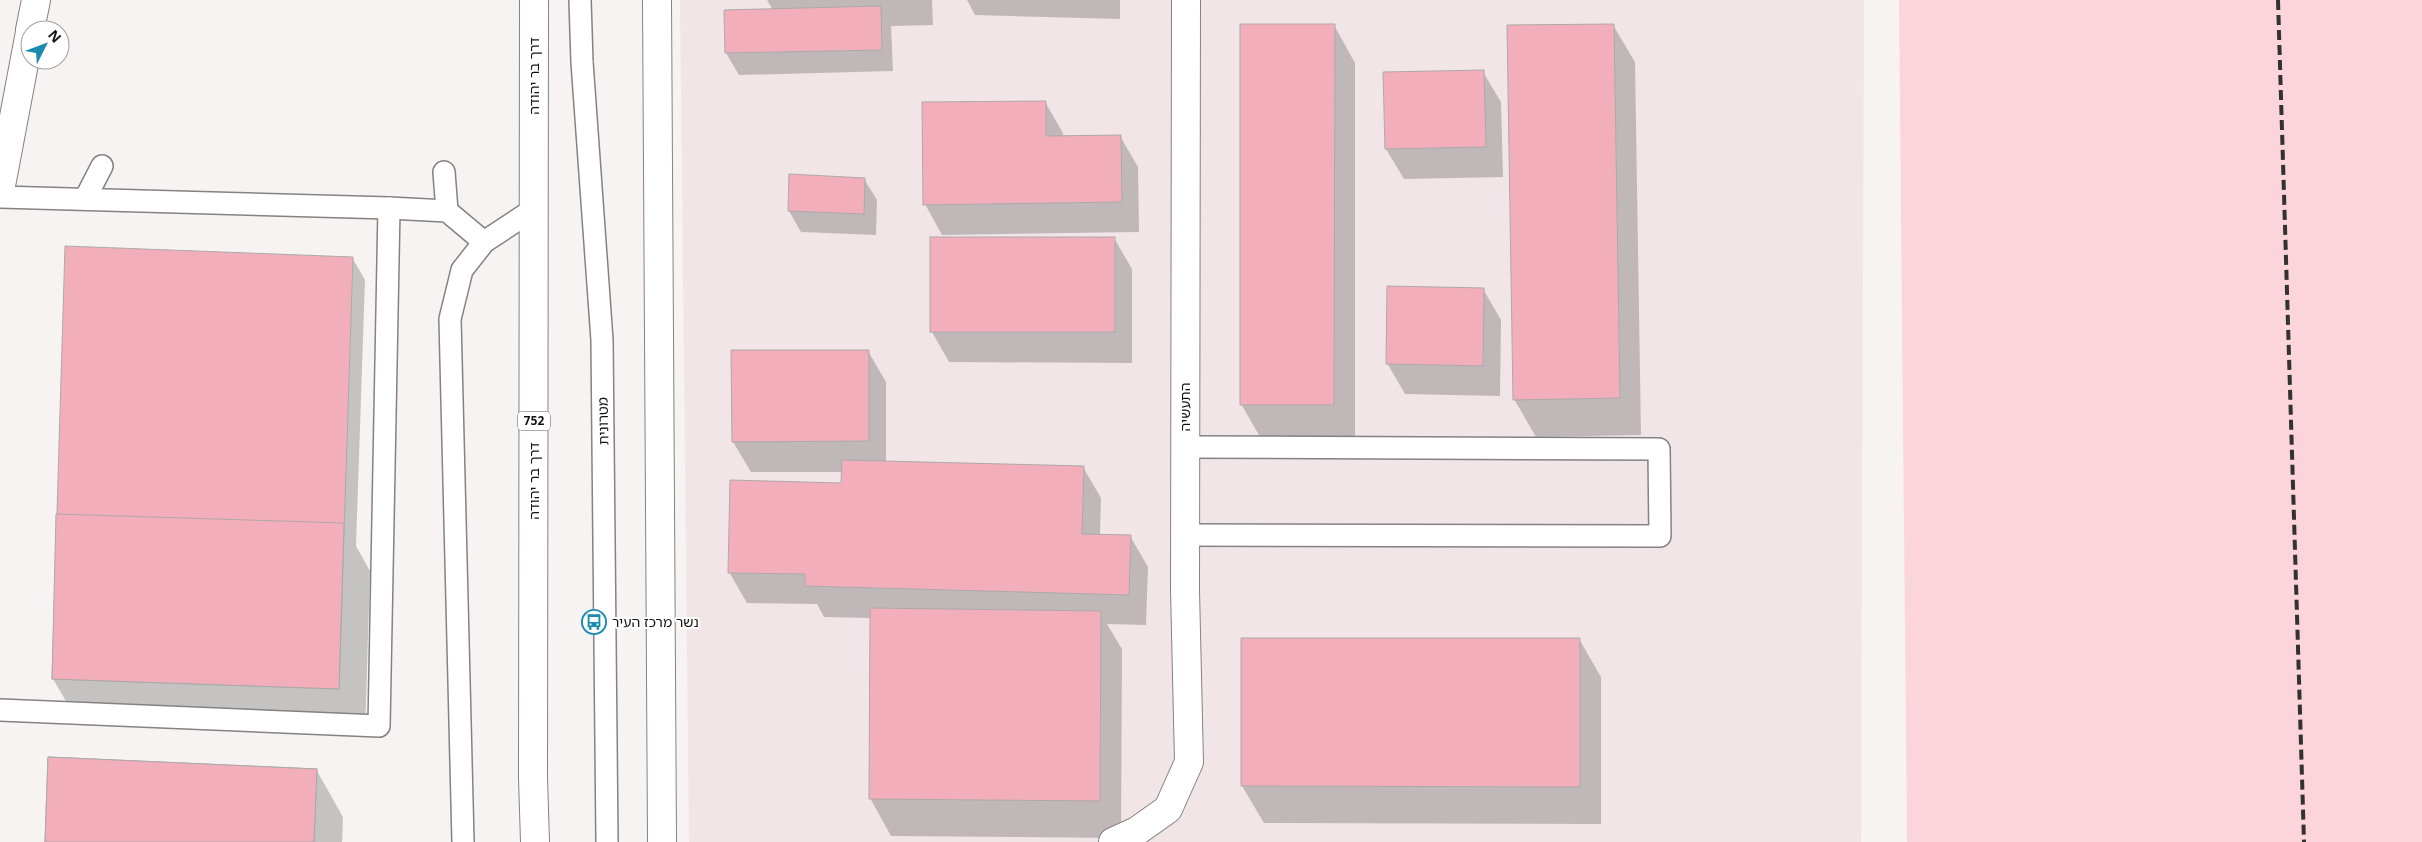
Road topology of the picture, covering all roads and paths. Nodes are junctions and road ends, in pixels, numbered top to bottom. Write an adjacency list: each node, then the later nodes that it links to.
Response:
1 (36, 0): 6 (main road)
2 (534, 0): 14 (main road, דרך בר יהודה / 752)
3 (580, 0): 22 (lane, מטרונית)
4 (656, 0): 23 (main road)
5 (1186, 0): 17 (main road, התעשיה)
6 (32, 20)
7 (23, 70): 10 (main road)
8 (102, 166): 12 (lane)
9 (444, 172): 15 (lane)
10 (0, 192)
11 (0, 197): 12 (lane)
12 (85, 199): 13 (lane)
13 (388, 208): 15 (lane); 19 (lane)
14 (534, 209): 16 (lane); 21 (main road, דרך בר יהודה / 752)
15 (446, 210): 16 (lane)
16 (484, 242): 20 (lane)
17 (1186, 447): 18 (main road, התעשיה); 18 (lane)
18 (1185, 535): 24 (main road, התעשיה)
19 (0, 710)
20 (463, 842)
21 (536, 842)
22 (607, 842)
23 (662, 842)
24 (1113, 842)

